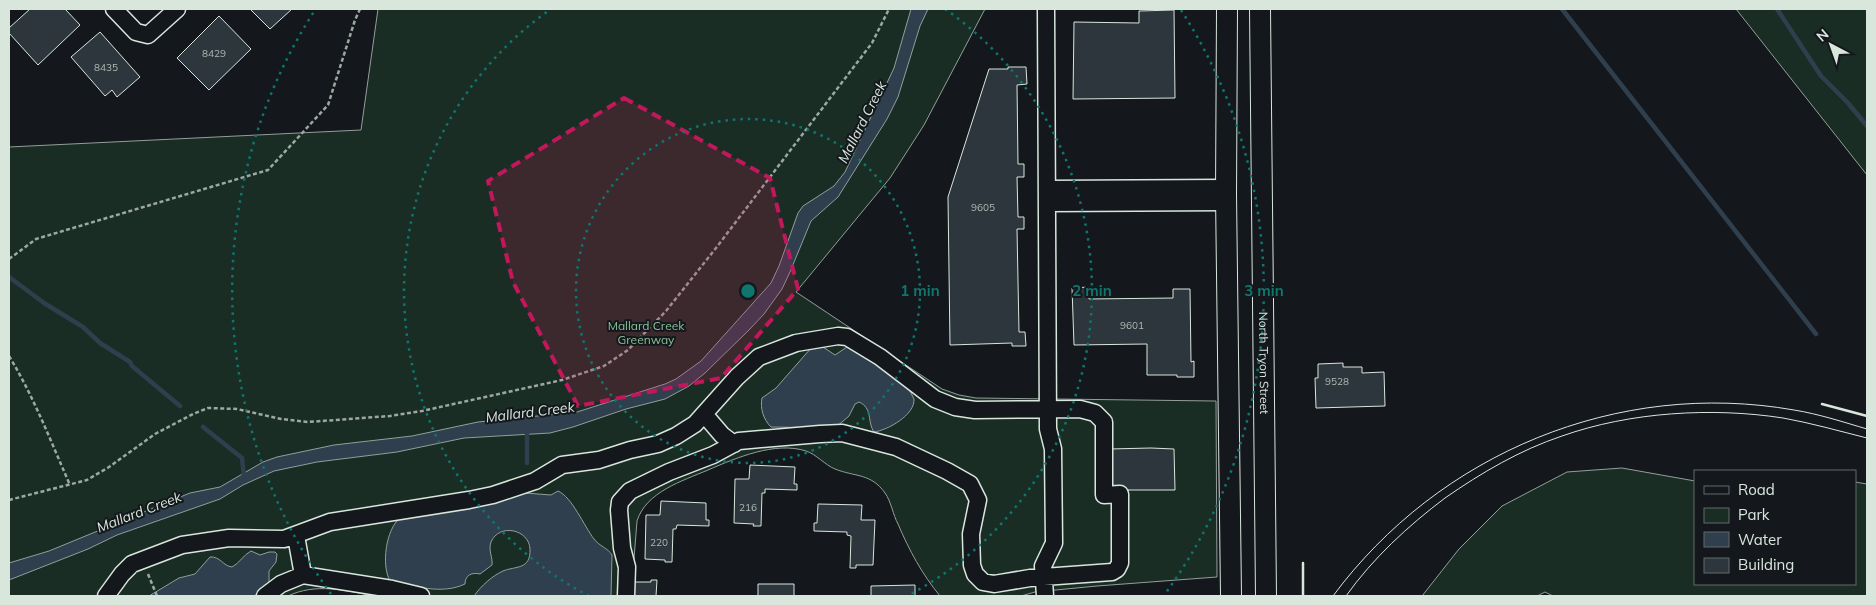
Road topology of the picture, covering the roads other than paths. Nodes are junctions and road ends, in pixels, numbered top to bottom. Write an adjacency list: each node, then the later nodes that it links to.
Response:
1 (114, 9): 2 (street)
2 (177, 9)
3 (1046, 9): 7 (street)
4 (1227, 9): 6 (main road)
5 (1260, 9): 20 (main road, North Tryon Street)
6 (1226, 195): 7 (street); 19 (main road)
7 (1047, 196): 8 (street)
8 (1048, 408): 9 (street); 13 (street); 13 (street)
9 (704, 414): 10 (street); 11 (street)
10 (734, 444): 13 (street); 17 (street)
11 (296, 536): 12 (street); 14 (street)
12 (303, 575): 15 (street); 16 (street)
13 (1043, 578): 18 (street)
14 (106, 596)
15 (265, 596)
16 (421, 596)
17 (626, 596)
18 (1045, 596)
19 (1231, 596)
20 (1266, 596)

